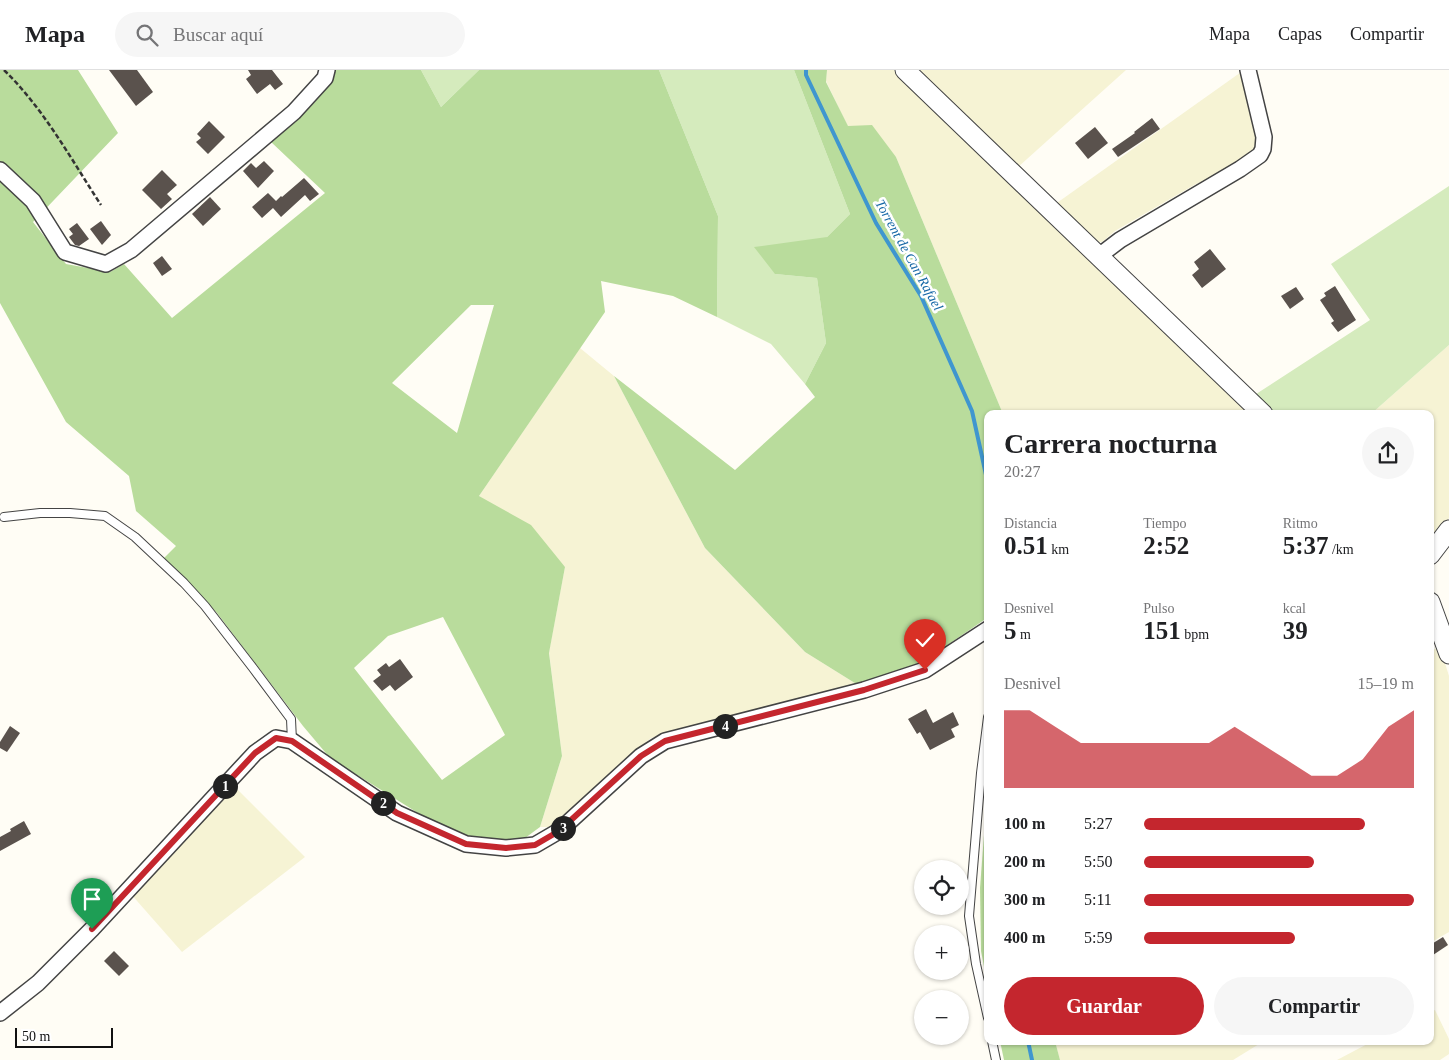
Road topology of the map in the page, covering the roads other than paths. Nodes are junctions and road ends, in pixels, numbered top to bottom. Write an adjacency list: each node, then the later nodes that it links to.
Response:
1 (327, 70): 4 (street)
2 (905, 70): 5 (street)
3 (1248, 70): 5 (street)
4 (0, 170)
5 (1099, 256): 6 (street)
6 (1259, 410)
7 (4, 517): 13 (lane)
8 (1449, 530): 9 (street)
9 (1434, 550)
10 (1434, 613): 12 (street)
11 (984, 632): 13 (street)
12 (1449, 654)
13 (292, 741): 16 (street)
14 (984, 749): 15 (lane)
15 (984, 1000)
16 (0, 1013)
17 (993, 1045): 18 (lane)
18 (996, 1060)

